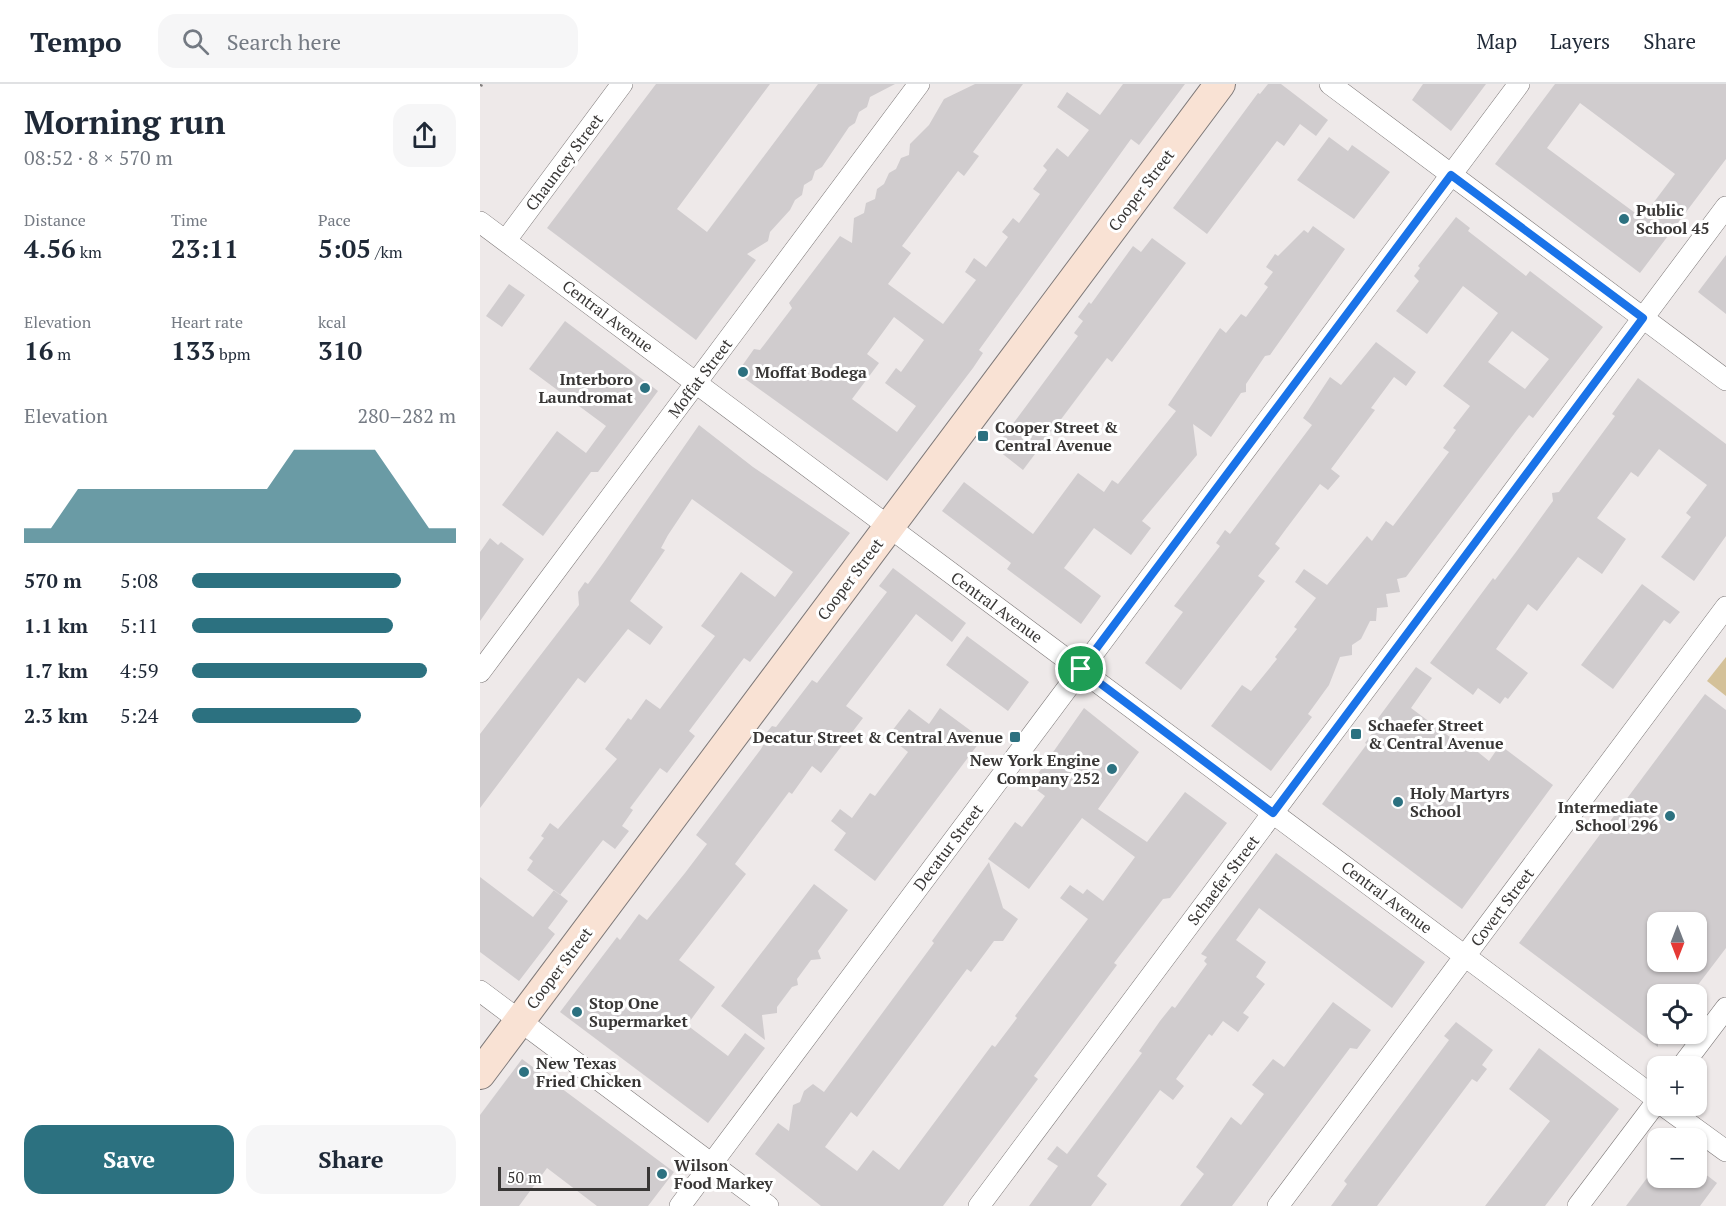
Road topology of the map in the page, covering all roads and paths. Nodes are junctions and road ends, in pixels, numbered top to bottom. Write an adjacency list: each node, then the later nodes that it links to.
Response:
1 (622, 84): 9 (street, Chauncey Street)
2 (920, 84): 12 (street, Moffat Street)
3 (1220, 84): 13 (main road, Cooper Street)
4 (1330, 84): 6 (street)
5 (1519, 84): 6 (street, Decatur Street)
6 (1451, 175): 10 (street); 15 (street, Decatur Street)
7 (1726, 207): 10 (street, Schaefer Street)
8 (480, 222): 9 (street, Central Avenue)
9 (506, 240): 12 (street, Central Avenue)
10 (1643, 318): 11 (street); 17 (street, Schaefer Street)
11 (1726, 380)
12 (697, 382): 13 (street, Central Avenue); 16 (street, Moffat Street)
13 (888, 527): 15 (street, Central Avenue); 21 (main road, Cooper Street)
14 (1726, 607): 18 (street, Covert Street)
15 (1081, 669): 17 (street, Central Avenue); 28 (street, Decatur Street)
16 (480, 672)
17 (1273, 813): 18 (street, Central Avenue); 31 (street, Schaefer Street)
18 (1465, 956): 24 (street, Central Avenue); 32 (street, Covert Street)
19 (480, 991): 21 (street)
20 (1726, 1008): 22 (street)
21 (520, 1021): 23 (main road, Cooper Street); 28 (street)
22 (1690, 1056)
23 (480, 1074)
24 (1647, 1092)
25 (1647, 1113): 33 (street)
26 (1677, 1116): 27 (street)
27 (1726, 1152)
28 (711, 1164): 29 (street, Decatur Street); 30 (street)
29 (680, 1206)
30 (768, 1206)
31 (979, 1206)
32 (1278, 1206)
33 (1578, 1206)

